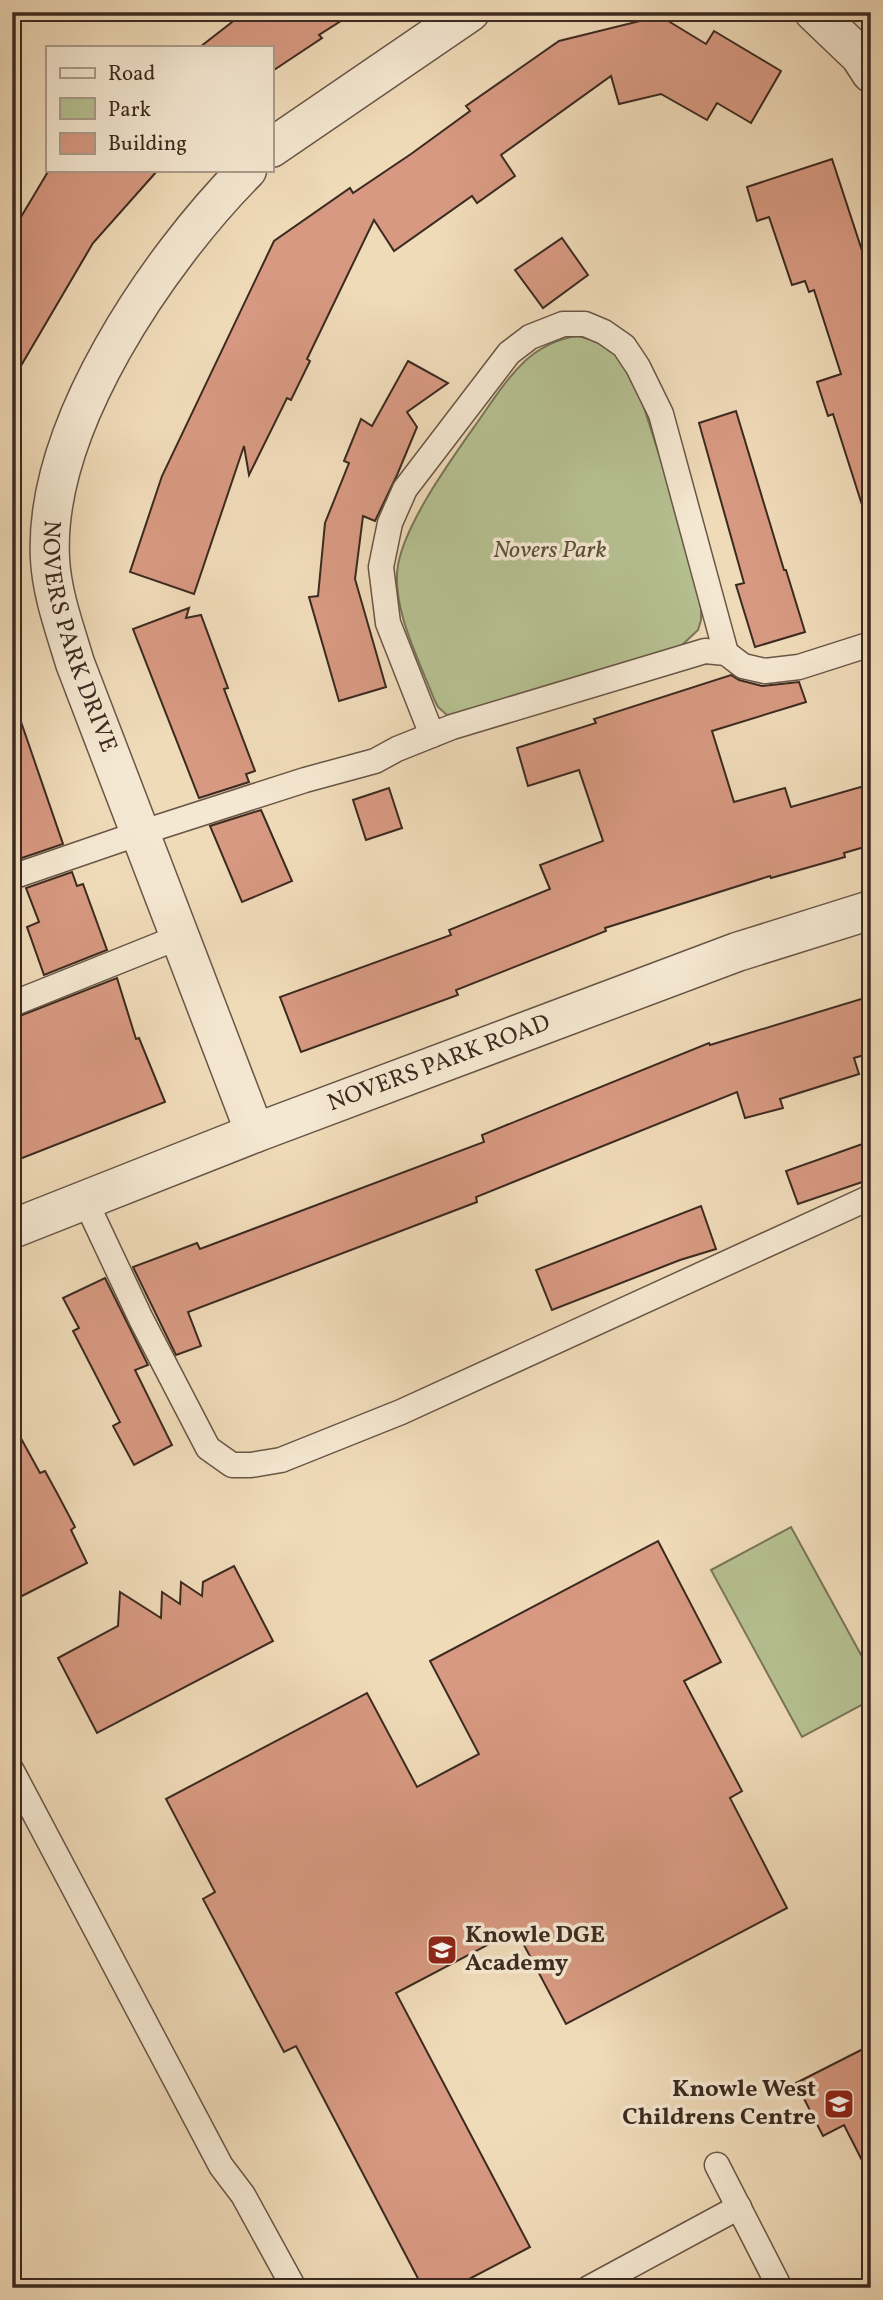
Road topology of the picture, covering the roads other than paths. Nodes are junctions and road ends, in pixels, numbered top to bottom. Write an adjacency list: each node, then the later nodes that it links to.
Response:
1 (470, 12): 4 (street)
2 (814, 12): 3 (street)
3 (871, 74)
4 (273, 147)
5 (245, 172): 9 (street, NOVERS PARK DRIVE)
6 (871, 644): 7 (lane)
7 (726, 653): 8 (lane); 8 (lane)
8 (432, 735): 9 (lane)
9 (140, 833): 10 (lane); 12 (street, NOVERS PARK DRIVE)
10 (12, 877)
11 (871, 910): 14 (street, NOVERS PARK ROAD)
12 (179, 937): 13 (lane); 14 (street, NOVERS PARK DRIVE)
13 (12, 1004)
14 (255, 1133): 16 (street, NOVERS PARK ROAD)
15 (871, 1197): 16 (lane)
16 (85, 1200): 17 (street, NOVERS PARK ROAD)
17 (12, 1229)
18 (12, 1771): 21 (lane)
19 (716, 2165): 20 (lane)
20 (738, 2207): 22 (lane); 23 (lane)
21 (294, 2288)
22 (589, 2288)
23 (780, 2288)

